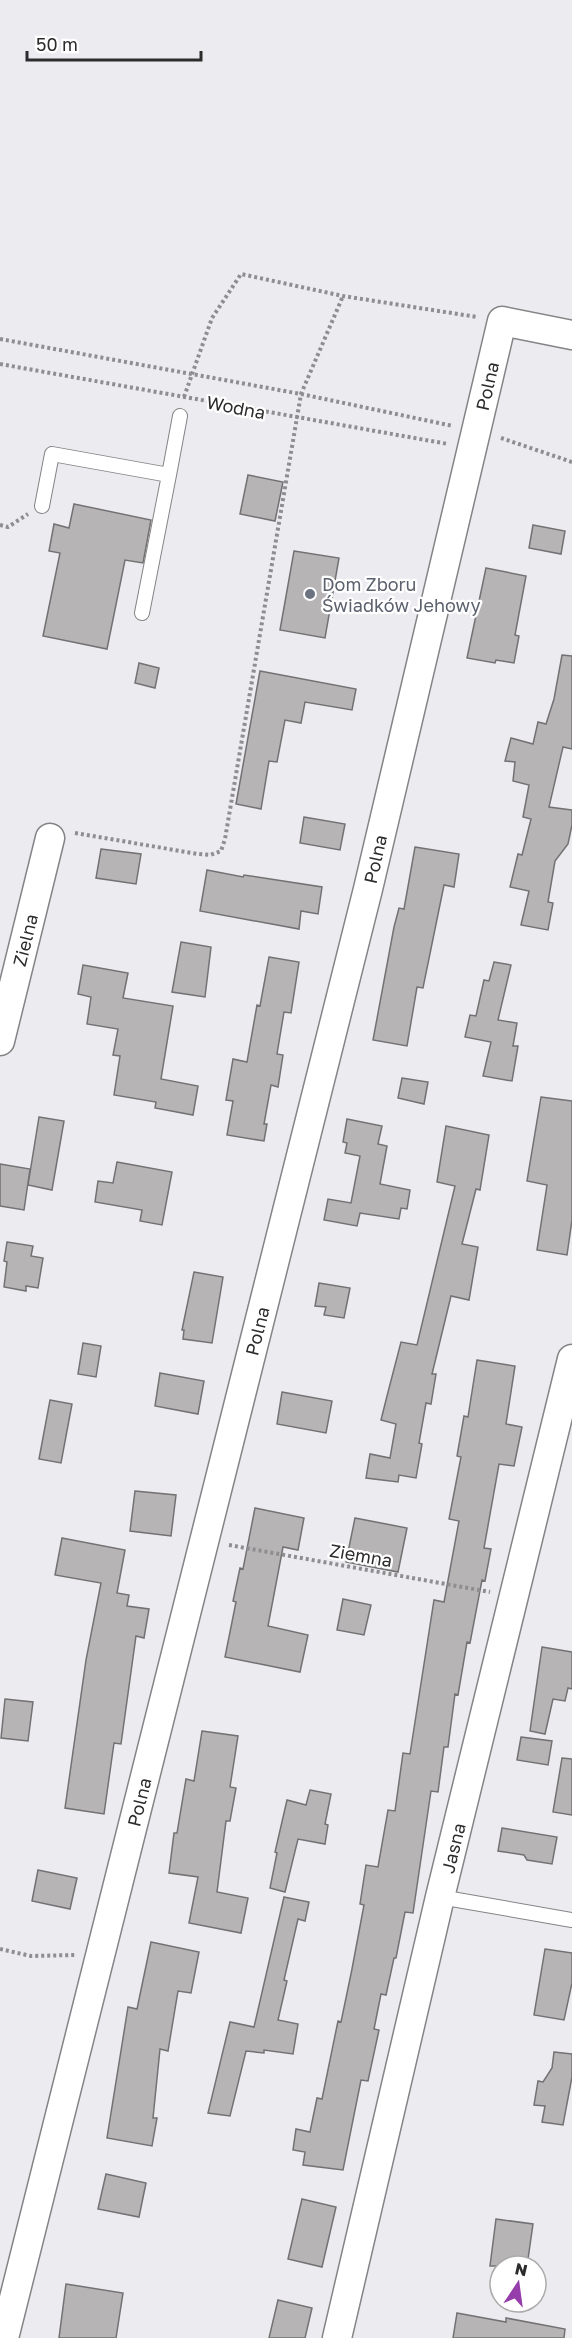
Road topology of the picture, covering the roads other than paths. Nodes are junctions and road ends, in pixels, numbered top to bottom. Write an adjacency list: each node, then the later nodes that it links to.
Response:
1 (572, 335): 11 (street, Polna)
2 (180, 416): 3 (lane)
3 (169, 475): 4 (lane); 5 (lane)
4 (42, 506)
5 (142, 613)
6 (50, 838): 7 (street, Zielna)
7 (0, 1041)
8 (572, 1359): 9 (street, Jasna)
9 (441, 1898): 10 (lane); 12 (street, Jasna)
10 (572, 1920)
11 (4, 2338)
12 (337, 2338)

